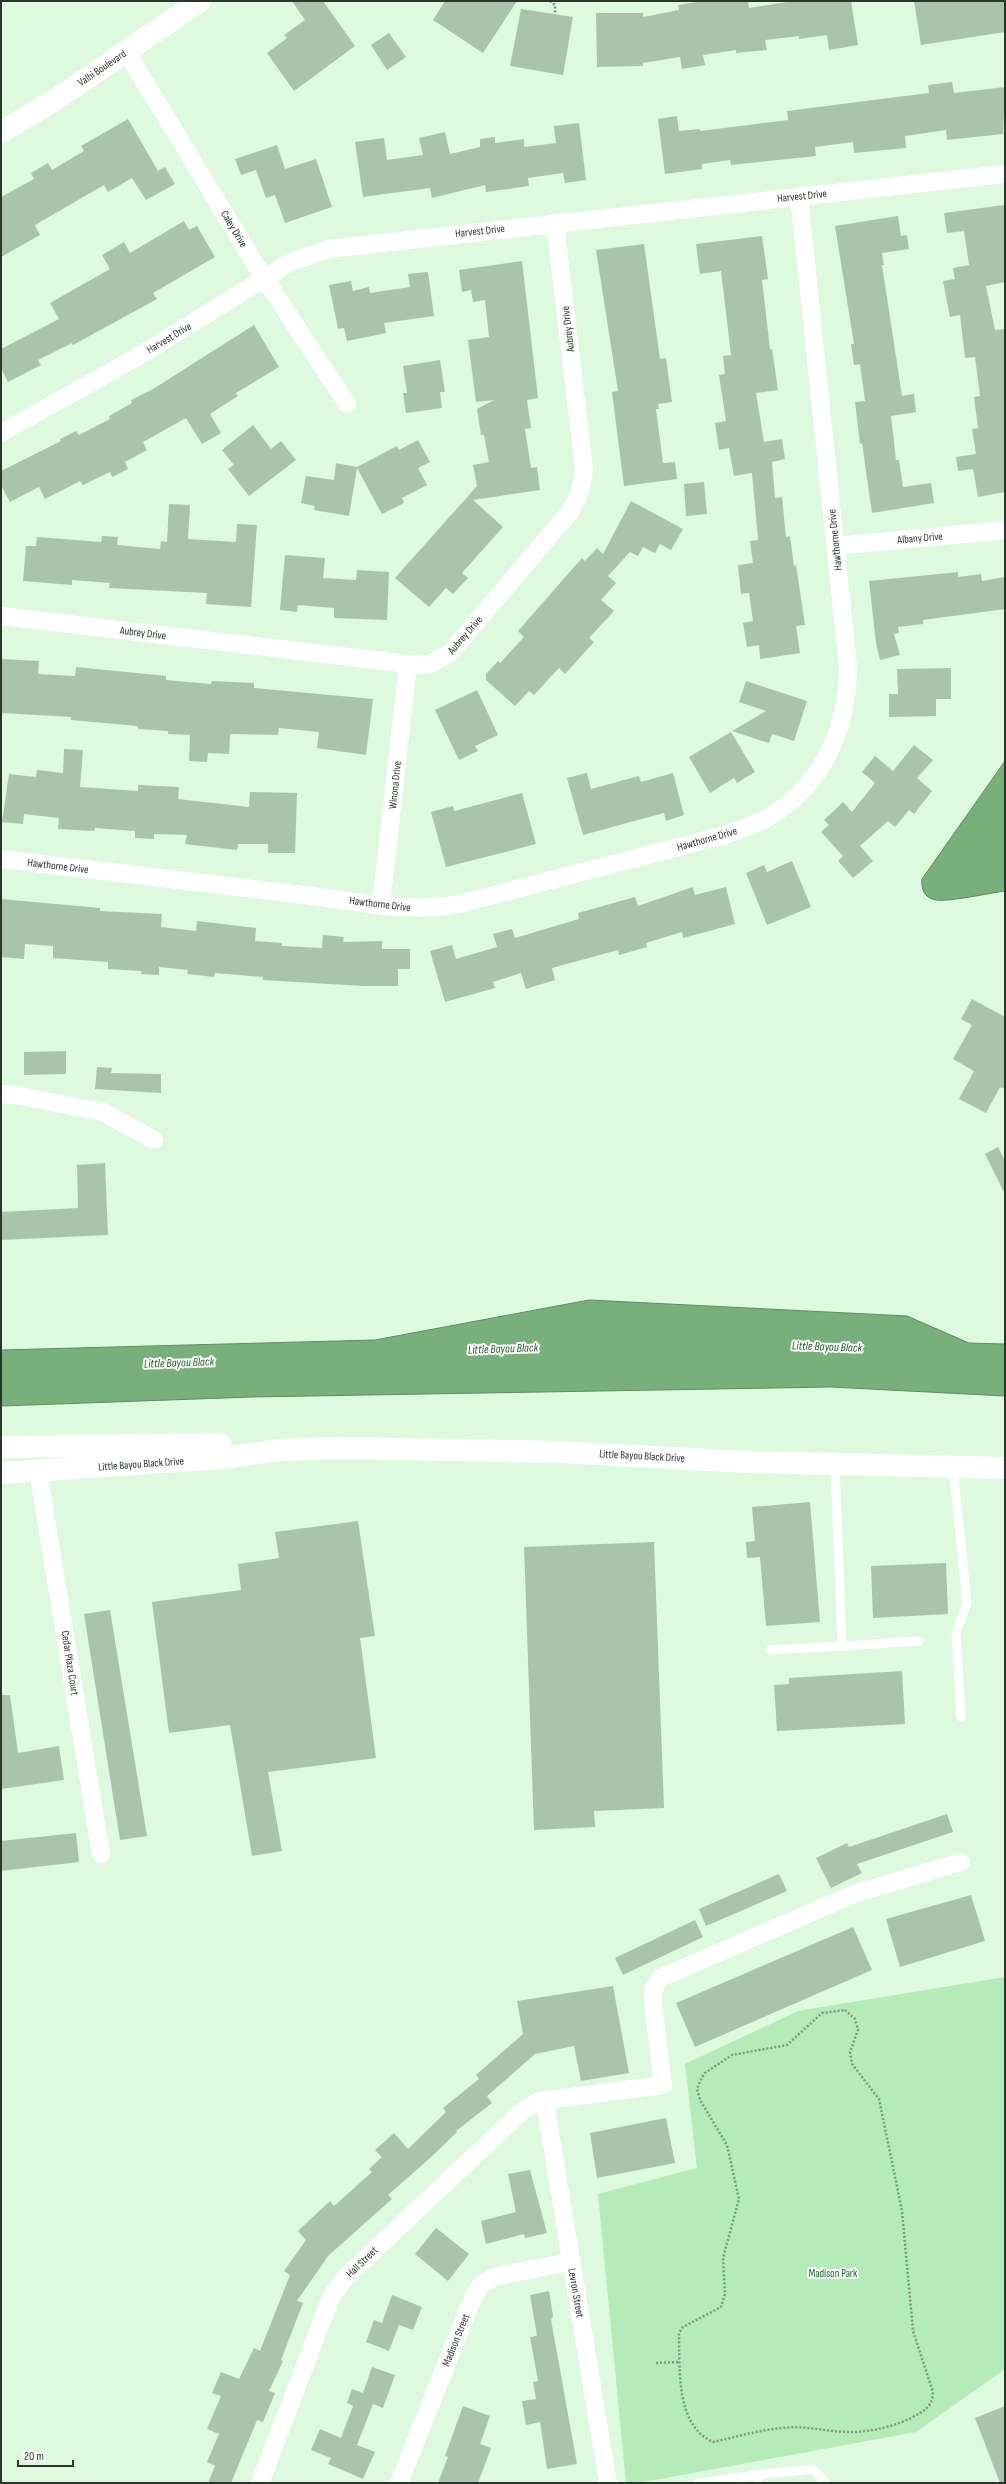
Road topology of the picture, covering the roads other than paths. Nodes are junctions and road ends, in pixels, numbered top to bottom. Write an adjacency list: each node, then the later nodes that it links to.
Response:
1 (200, 1): 2 (main road, Valhi Boulevard)
2 (126, 51): 3 (main road, Valhi Boulevard); 7 (street, Caley Drive)
3 (1, 132)
4 (1005, 174): 5 (street, Harvest Drive)
5 (799, 196): 6 (street, Harvest Drive); 11 (street, Hawthorne Drive)
6 (555, 223): 7 (street, Harvest Drive); 13 (street, Aubrey Drive)
7 (265, 278): 8 (street, Caley Drive); 9 (street, Harvest Drive)
8 (347, 404)
9 (1, 433)
10 (1005, 530): 11 (street, Albany Drive)
11 (836, 546): 15 (street, Hawthorne Drive)
12 (1, 616): 13 (street, Aubrey Drive)
13 (408, 664): 15 (street, Winona Drive)
14 (1, 859): 15 (street, Hawthorne Drive)
15 (381, 906)
16 (1, 1094): 17 (street)
17 (154, 1140)
18 (1, 1447): 19 (main road, Little Bayou Black Drive)
19 (280, 1450): 20 (main road, Little Bayou Black Drive); 23 (main road, Little Bayou Black Drive)
20 (835, 1464): 21 (main road, Little Bayou Black Drive); 26 (lane)
21 (953, 1467): 22 (main road, Little Bayou Black Drive); 28 (lane)
22 (1005, 1468)
23 (38, 1471): 24 (main road, Little Bayou Black Drive); 29 (street, Cedar Plaza Court)
24 (1, 1473)
25 (919, 1641): 26 (lane)
26 (842, 1646): 27 (lane)
27 (770, 1650)
28 (961, 1717)
29 (101, 1854)
30 (961, 1862): 31 (street, Hall Street)
31 (545, 2102): 32 (street, Levron Street); 34 (street, Hall Street)
32 (571, 2262): 35 (street, Madison Street); 36 (street, Levron Street)
33 (758, 2479): 37 (lane); 38 (lane)
34 (260, 2483)
35 (399, 2483)
36 (608, 2483)
37 (699, 2483)
38 (825, 2483)

